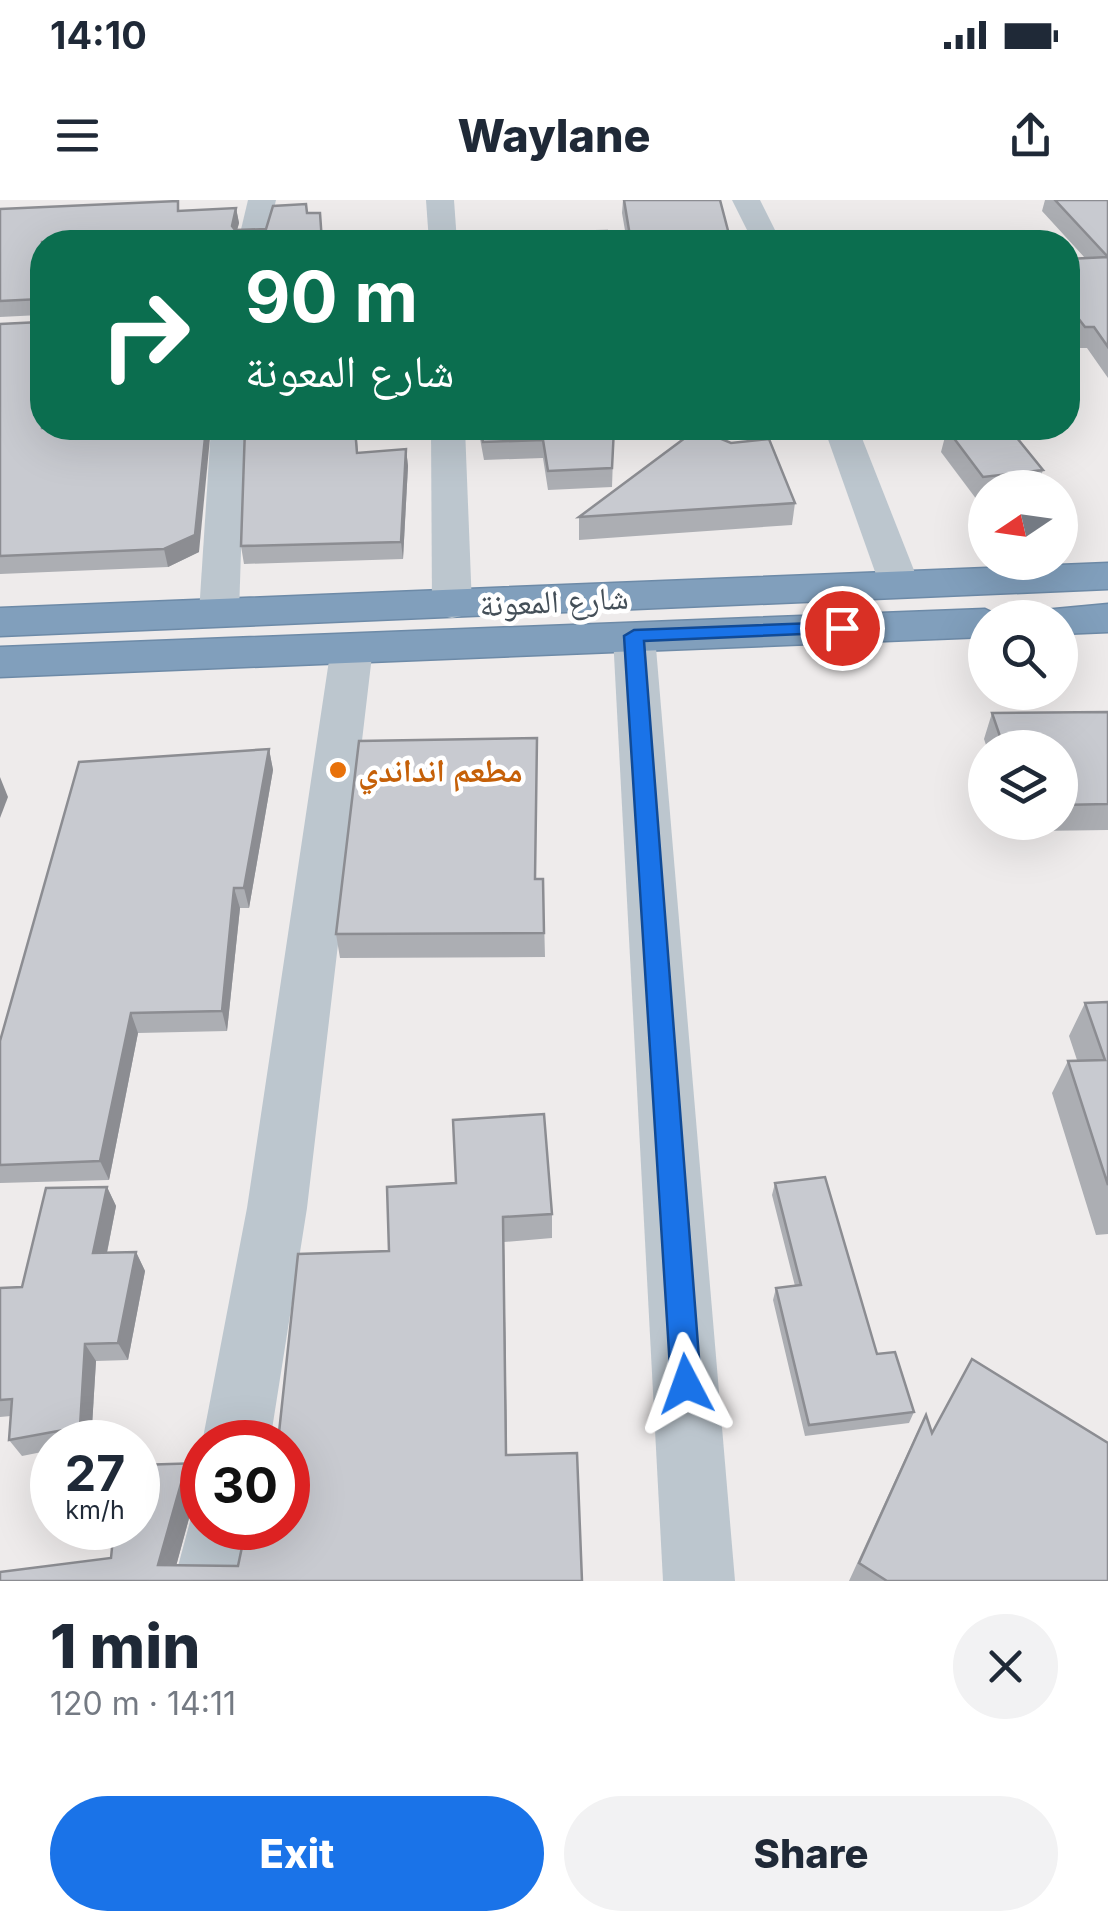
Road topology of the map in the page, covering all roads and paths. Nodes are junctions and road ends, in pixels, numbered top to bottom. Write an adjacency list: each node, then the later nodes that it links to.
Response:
1 (262, 200): 4 (street)
2 (440, 200): 5 (street)
3 (746, 200): 6 (street)
4 (255, 230)
5 (441, 230)
6 (762, 230)
7 (227, 440): 14 (street)
8 (448, 440): 12 (street)
9 (846, 440): 11 (street)
10 (1108, 576): 11 (highway, شارع المعونة)
11 (899, 583): 13 (highway, شارع المعونة)
12 (452, 606): 13 (highway, شارع المعونة); 14 (highway, شارع المعونة)
13 (732, 612): 17 (highway, شارع المعونة); 19 (highway, شارع المعونة)
14 (219, 614): 18 (highway, شارع المعونة)
15 (1108, 618): 16 (highway)
16 (1078, 619)
17 (968, 621)
18 (0, 622)
19 (634, 636): 20 (highway, شارع المعونة); 25 (street)
20 (352, 647): 21 (highway, شارع المعونة); 22 (street)
21 (0, 662)
22 (240, 1420)
23 (216, 1550): 24 (street)
24 (210, 1581)
25 (700, 1581)

